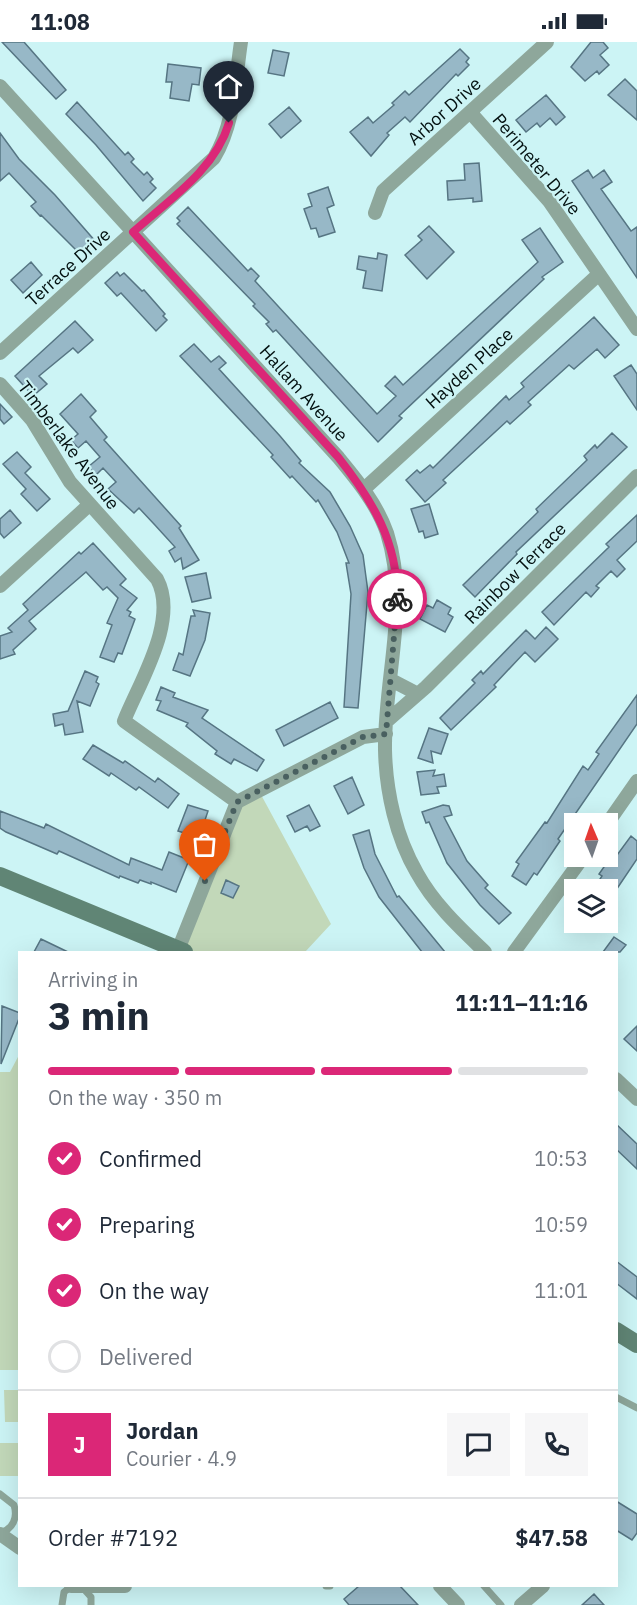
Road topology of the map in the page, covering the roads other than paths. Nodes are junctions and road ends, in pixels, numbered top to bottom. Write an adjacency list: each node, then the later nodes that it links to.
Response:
1 (241, 42): 6 (street, Terrace Drive)
2 (547, 42): 4 (street, Arbor Drive)
3 (0, 86): 6 (street, Hallam Avenue)
4 (470, 112): 5 (street, Arbor Drive); 7 (street, Perimeter Drive)
5 (375, 213)
6 (133, 232): 9 (street, Terrace Drive); 12 (street, Hallam Avenue)
7 (599, 274): 8 (street, Perimeter Drive); 12 (street, Hayden Place)
8 (637, 328)
9 (0, 353)
10 (0, 384): 13 (street, Timberlake Avenue)
11 (637, 476): 16 (street, Rainbow Terrace)
12 (364, 489): 15 (street, Hallam Avenue)
13 (89, 505): 14 (street); 19 (street, Timberlake Avenue)
14 (0, 586)
15 (391, 680): 16 (street); 17 (street, Hallam Avenue)
16 (416, 693): 17 (street, Rainbow Terrace)
17 (386, 727): 19 (street); 24 (street, Hallam Avenue)
18 (637, 781): 20 (street)
19 (237, 802): 23 (street)
20 (615, 813)
21 (576, 867): 25 (street)
22 (0, 876): 23 (main road)
23 (181, 951)
24 (484, 951)
25 (515, 951)
26 (618, 1081): 27 (street)
27 (637, 1099)
28 (618, 1332): 29 (main road)
29 (637, 1344)
30 (618, 1398): 31 (lane)
31 (637, 1408)
32 (0, 1494): 33 (lane)
33 (0, 1534): 34 (street)
34 (18, 1547)
35 (72, 1587): 40 (lane)
36 (76, 1587): 41 (lane)
37 (441, 1587): 42 (street)
38 (485, 1587): 43 (lane)
39 (542, 1587): 44 (street)
40 (62, 1605)
41 (91, 1605)
42 (458, 1605)
43 (501, 1605)
44 (521, 1605)

